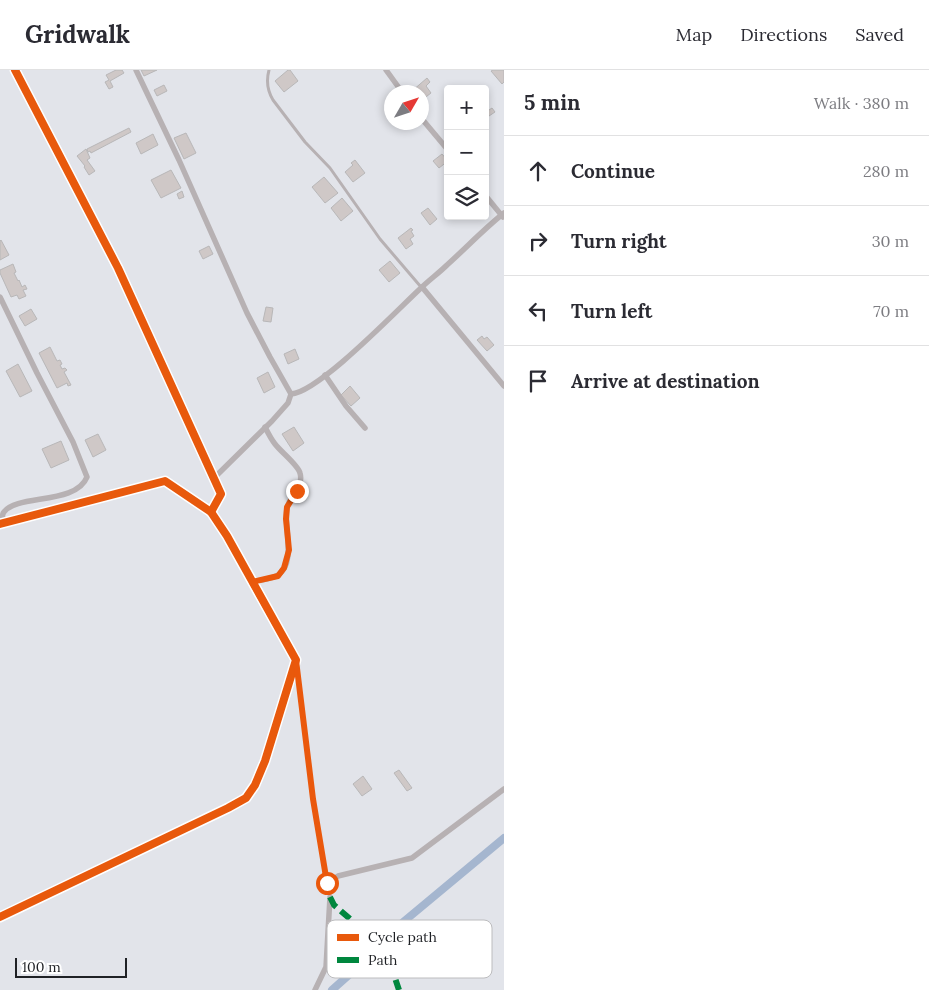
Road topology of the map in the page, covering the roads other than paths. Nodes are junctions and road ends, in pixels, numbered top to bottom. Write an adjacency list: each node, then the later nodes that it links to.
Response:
1 (15, 70): 17 (street)
2 (136, 70): 14 (street)
3 (269, 70): 10 (lane)
4 (386, 70): 5 (street)
5 (397, 85)
6 (429, 127): 7 (street)
7 (444, 145)
8 (489, 200): 9 (street)
9 (503, 216): 10 (street)
10 (422, 287): 12 (street); 13 (street)
11 (0, 297): 19 (street)
12 (325, 375): 14 (street); 16 (street)
13 (504, 386)
14 (291, 394): 15 (street)
15 (265, 427): 17 (street); 20 (street)
16 (365, 428)
17 (214, 478): 18 (street)
18 (211, 512): 19 (street); 20 (street)
19 (2, 524)
20 (252, 582): 21 (street)
21 (296, 660): 23 (lane); 25 (street)
22 (504, 789): 23 (street)
23 (327, 883): 24 (lane)
24 (330, 897): 26 (street)
25 (0, 918)
26 (329, 920)
27 (327, 950): 28 (street)
28 (314, 990)

